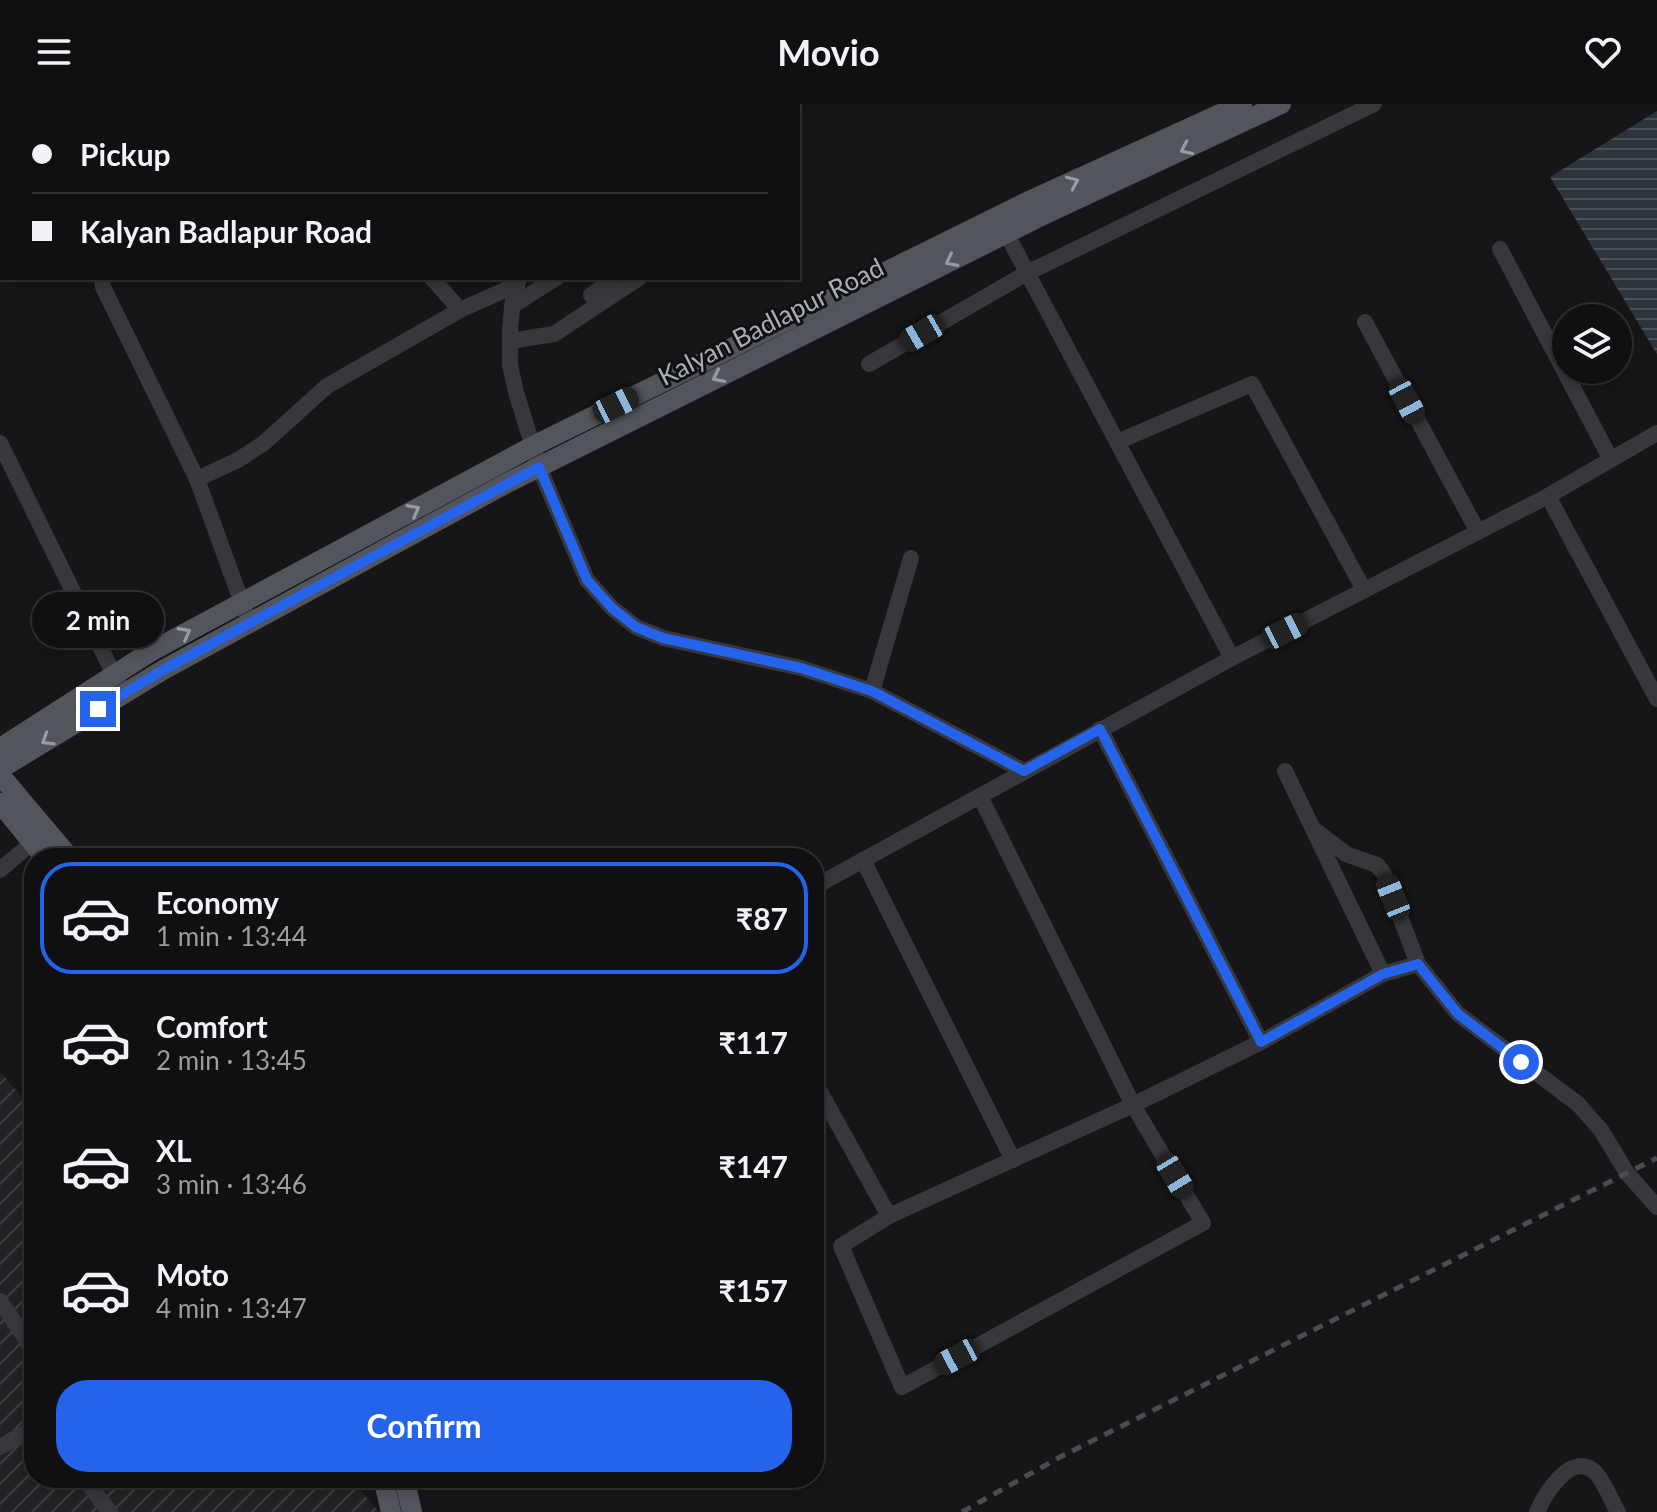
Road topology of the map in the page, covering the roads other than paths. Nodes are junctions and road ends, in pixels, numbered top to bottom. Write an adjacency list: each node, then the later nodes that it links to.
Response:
1 (1281, 104): 3 (main road, Kalyan Badlapur Road)
2 (1374, 104): 7 (street)
3 (1229, 112): 4 (main road, Kalyan Badlapur Road)
4 (1034, 209): 5 (main road, Kalyan Badlapur Road); 23 (main road, Kalyan Badlapur Road)
5 (1006, 233): 7 (street); 25 (main road, Kalyan Badlapur Road, one-way to 25)
6 (1500, 249): 24 (street)
7 (1027, 273): 19 (street); 21 (street)
8 (102, 280): 26 (street)
9 (434, 280): 16 (street)
10 (553, 280): 15 (street)
11 (612, 280): 14 (street)
12 (636, 280): 18 (street)
13 (518, 282): 15 (street); 16 (street)
14 (591, 295)
15 (512, 306): 18 (street)
16 (460, 310): 26 (street)
17 (1365, 322): 28 (street)
18 (510, 341): 23 (street)
19 (869, 364)
20 (1657, 433): 24 (street)
21 (1117, 442): 30 (street); 33 (street)
22 (0, 443): 34 (street)
23 (533, 446): 25 (street); 31 (main road, Kalyan Badlapur Road, one-way to 23)
24 (1610, 458): 27 (street)
25 (539, 467): 32 (main road, Kalyan Badlapur Road); 35 (street)
26 (197, 479): 31 (street)
27 (1548, 496): 28 (street); 37 (street)
28 (1478, 532): 30 (street)
29 (911, 558): 35 (street)
30 (1364, 590): 33 (street)
31 (242, 603): 32 (street); 34 (main road, Kalyan Badlapur Road, one-way to 31)
32 (249, 623): 36 (main road, Kalyan Badlapur Road)
33 (1232, 658): 38 (street)
34 (113, 673): 36 (street); 39 (main road, Kalyan Badlapur Road)
35 (872, 691): 40 (street)
36 (123, 694): 42 (main road, Kalyan Badlapur Road, one-way to 42)
37 (1657, 699)
38 (1100, 729): 40 (street); 54 (street)
39 (0, 748)
40 (1024, 771): 43 (street)
41 (1285, 771): 45 (street)
42 (0, 772): 47 (main road)
43 (980, 796): 49 (street); 56 (street)
44 (0, 803): 46 (main road)
45 (1310, 826): 52 (street); 53 (street)
46 (36, 848)
47 (62, 848)
48 (24, 858): 50 (street)
49 (863, 860): 51 (street); 57 (street)
50 (0, 870)
51 (824, 881)
52 (1418, 964): 53 (street); 58 (street)
53 (1383, 974): 54 (street)
54 (1261, 1042): 56 (street)
55 (824, 1099): 59 (street)
56 (1133, 1105): 57 (street); 59 (street)
57 (1013, 1160): 59 (street)
58 (1657, 1207)
59 (889, 1216)
60 (0, 1301): 61 (street)
61 (24, 1336)
62 (24, 1434): 63 (street)
63 (0, 1447)
64 (91, 1488): 67 (street)
65 (385, 1488): 68 (main road)
66 (406, 1488): 69 (main road)
67 (110, 1512)
68 (391, 1512)
69 (412, 1512)
70 (1537, 1512): 71 (street)
71 (1618, 1512)

